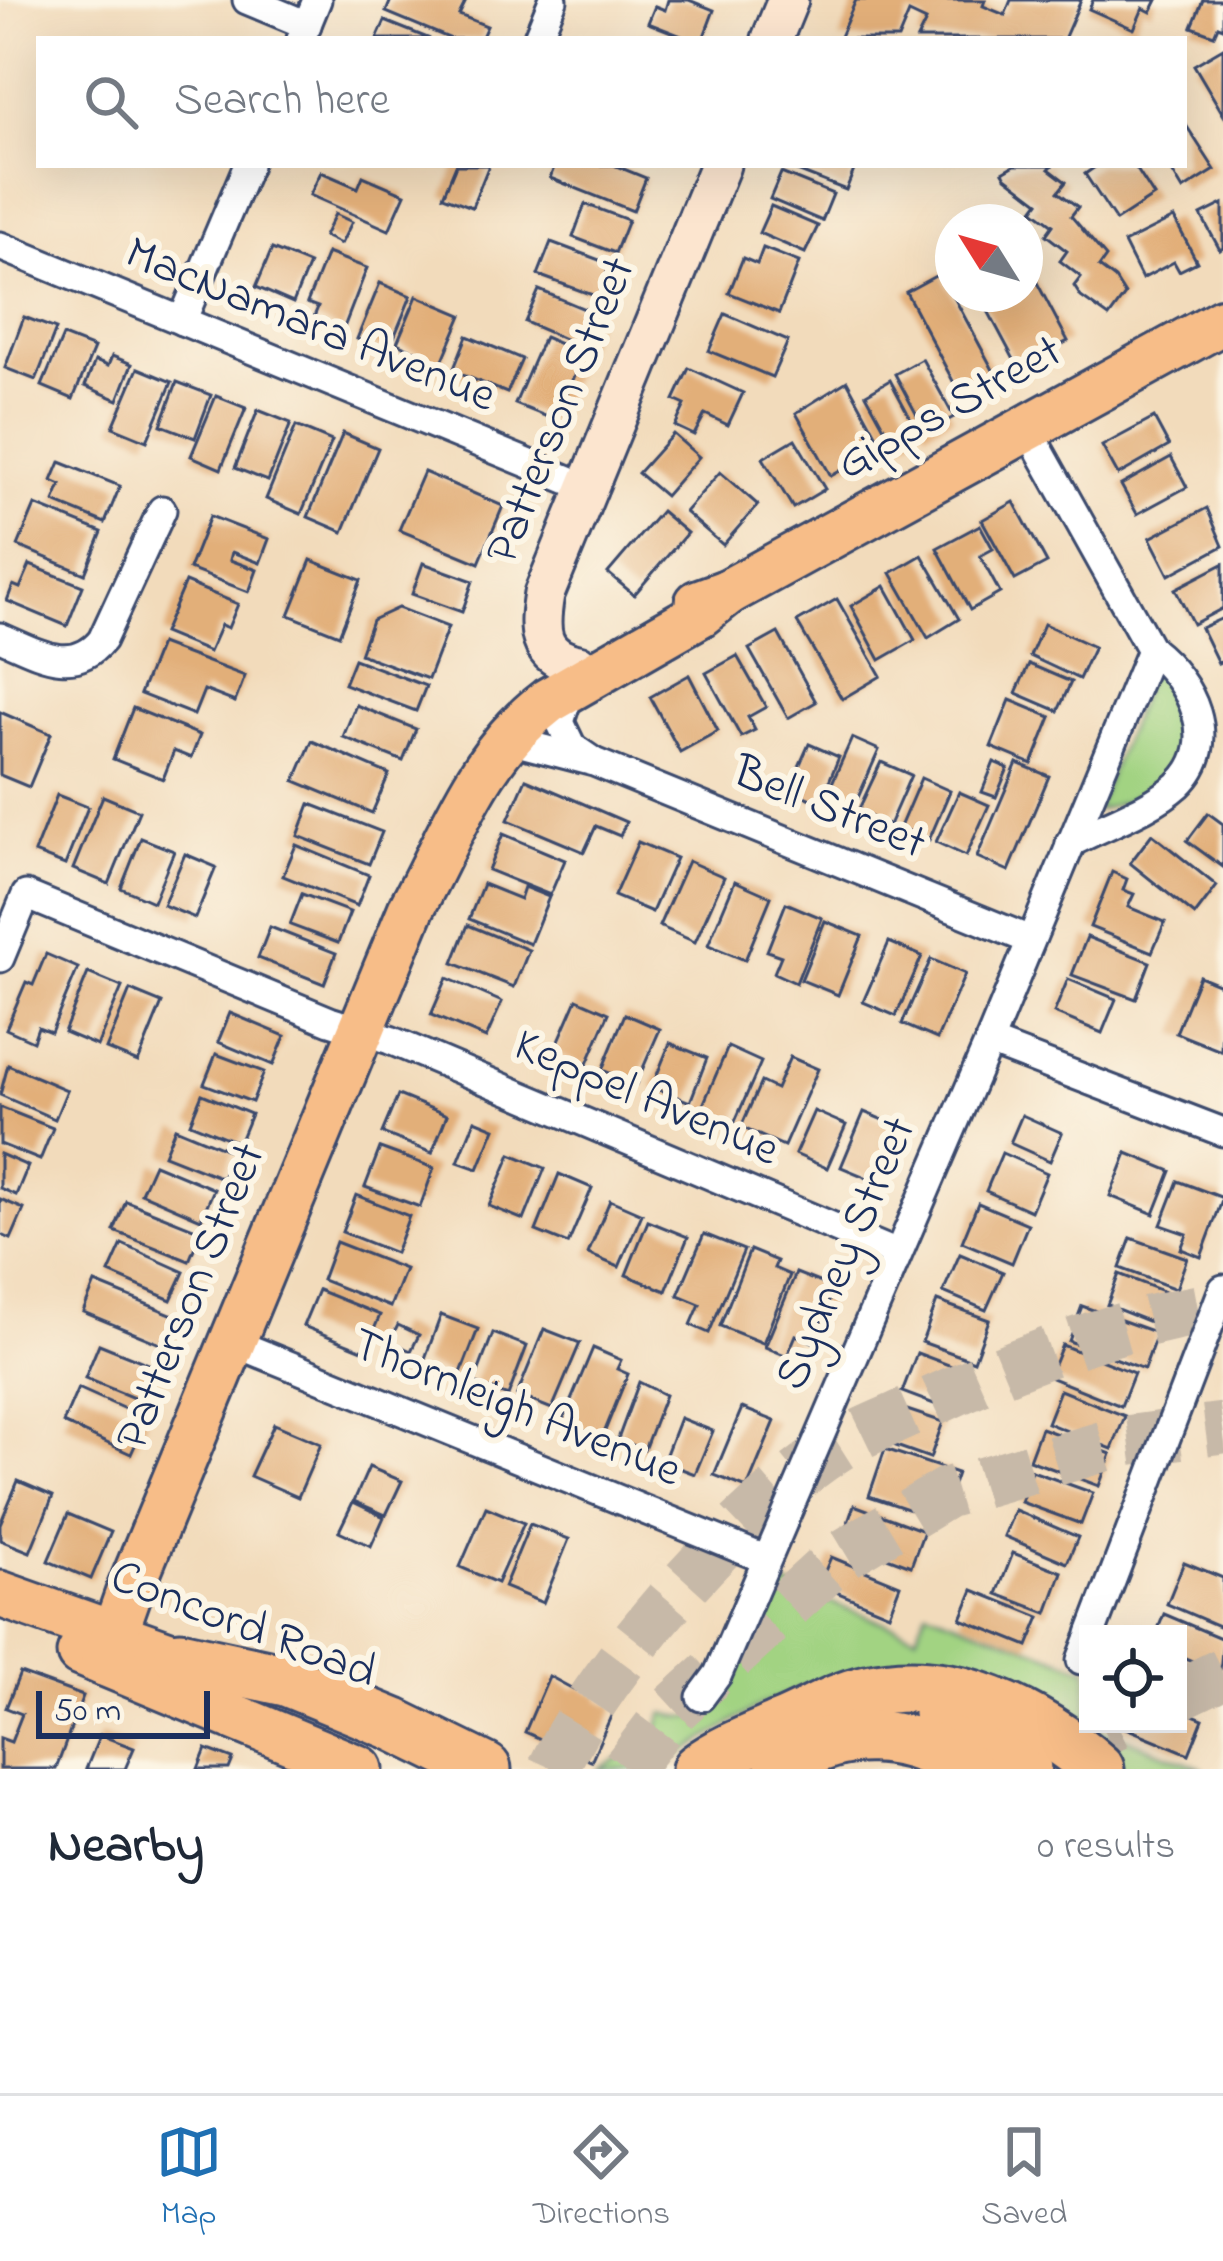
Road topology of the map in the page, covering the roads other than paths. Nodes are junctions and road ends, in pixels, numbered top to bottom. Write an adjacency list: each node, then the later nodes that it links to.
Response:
1 (247, 0): 4 (street)
2 (553, 0): 5 (street)
3 (788, 0): 6 (street)
4 (308, 21)
5 (538, 36)
6 (773, 36)
7 (247, 168): 10 (street)
8 (719, 168): 13 (street, Patterson Street)
9 (0, 246): 10 (street, MacNamara Avenue)
10 (182, 321): 13 (street, MacNamara Avenue)
11 (1223, 321): 12 (main road, Gipps Street)
12 (1028, 428): 16 (street); 17 (main road, Gipps Street)
13 (586, 487): 17 (street, Patterson Street)
14 (162, 510): 15 (street)
15 (0, 637)
16 (1150, 650): 20 (street, Sydney Street); 20 (street)
17 (575, 676): 18 (main road, Patterson Street); 19 (street); 21 (main road, Patterson Street)
18 (505, 739): 19 (street, Bell Street); 21 (main road, Patterson Street)
19 (594, 762): 22 (street, Bell Street)
20 (1070, 843): 22 (street, Sydney Street)
21 (412, 907): 24 (main road, Patterson Street)
22 (1030, 940): 25 (street, Sydney Street)
23 (0, 958): 24 (street, Keppel Avenue)
24 (360, 1032): 27 (street, Keppel Avenue); 29 (main road, Patterson Street)
25 (989, 1042): 26 (street); 27 (street, Sydney Street)
26 (1223, 1132)
27 (896, 1253): 30 (street, Sydney Street)
28 (1223, 1289): 33 (street)
29 (232, 1342): 30 (street, Thornleigh Avenue); 34 (main road, Patterson Street)
30 (765, 1559): 36 (street, Sydney Street)
31 (0, 1594): 34 (main road, Concord Road)
32 (0, 1619): 34 (main road, Concord Road)
33 (1095, 1625)
34 (109, 1648): 35 (main road, Concord Road); 38 (main road, Concord Road)
35 (180, 1658): 40 (main road, Concord Road); 41 (highway)
36 (701, 1697)
37 (783, 1748): 42 (highway); 43 (highway); 44 (highway); 45 (highway)
38 (307, 1759): 39 (main road, Concord Road)
39 (360, 1769)
40 (442, 1769)
41 (484, 1769)
42 (698, 1769)
43 (966, 1769)
44 (1025, 1769)
45 (1098, 1769)

